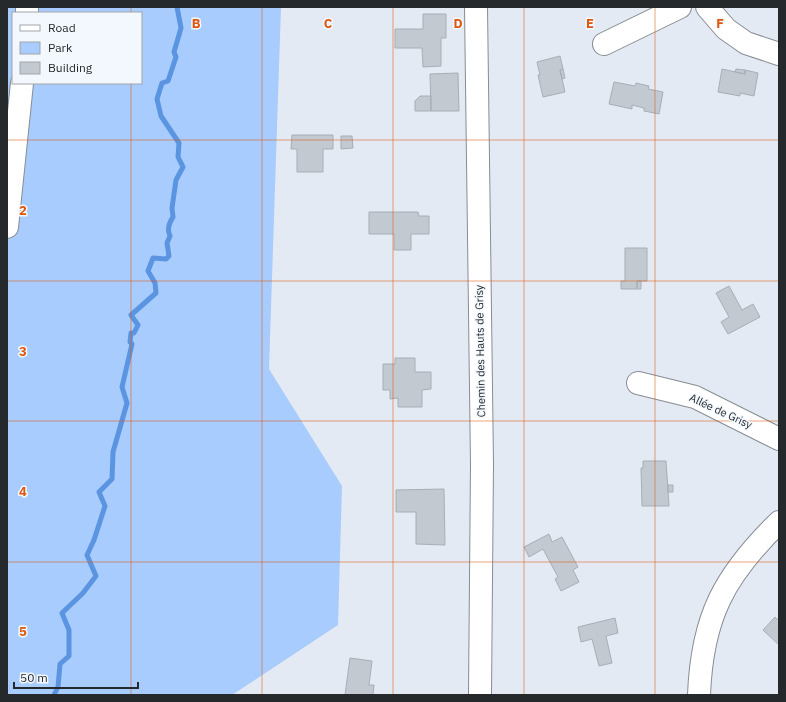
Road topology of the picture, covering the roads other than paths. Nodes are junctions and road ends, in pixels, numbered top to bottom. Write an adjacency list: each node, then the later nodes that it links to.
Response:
1 (476, 7): 11 (street, Chemin des Hauts de Grisy)
2 (680, 7): 4 (street)
3 (707, 7): 5 (street)
4 (604, 44)
5 (779, 54)
6 (22, 84): 7 (street)
7 (7, 227)
8 (638, 383): 9 (street, Allée de Grisy)
9 (779, 439)
10 (779, 522): 12 (street)
11 (480, 695)
12 (699, 695)

